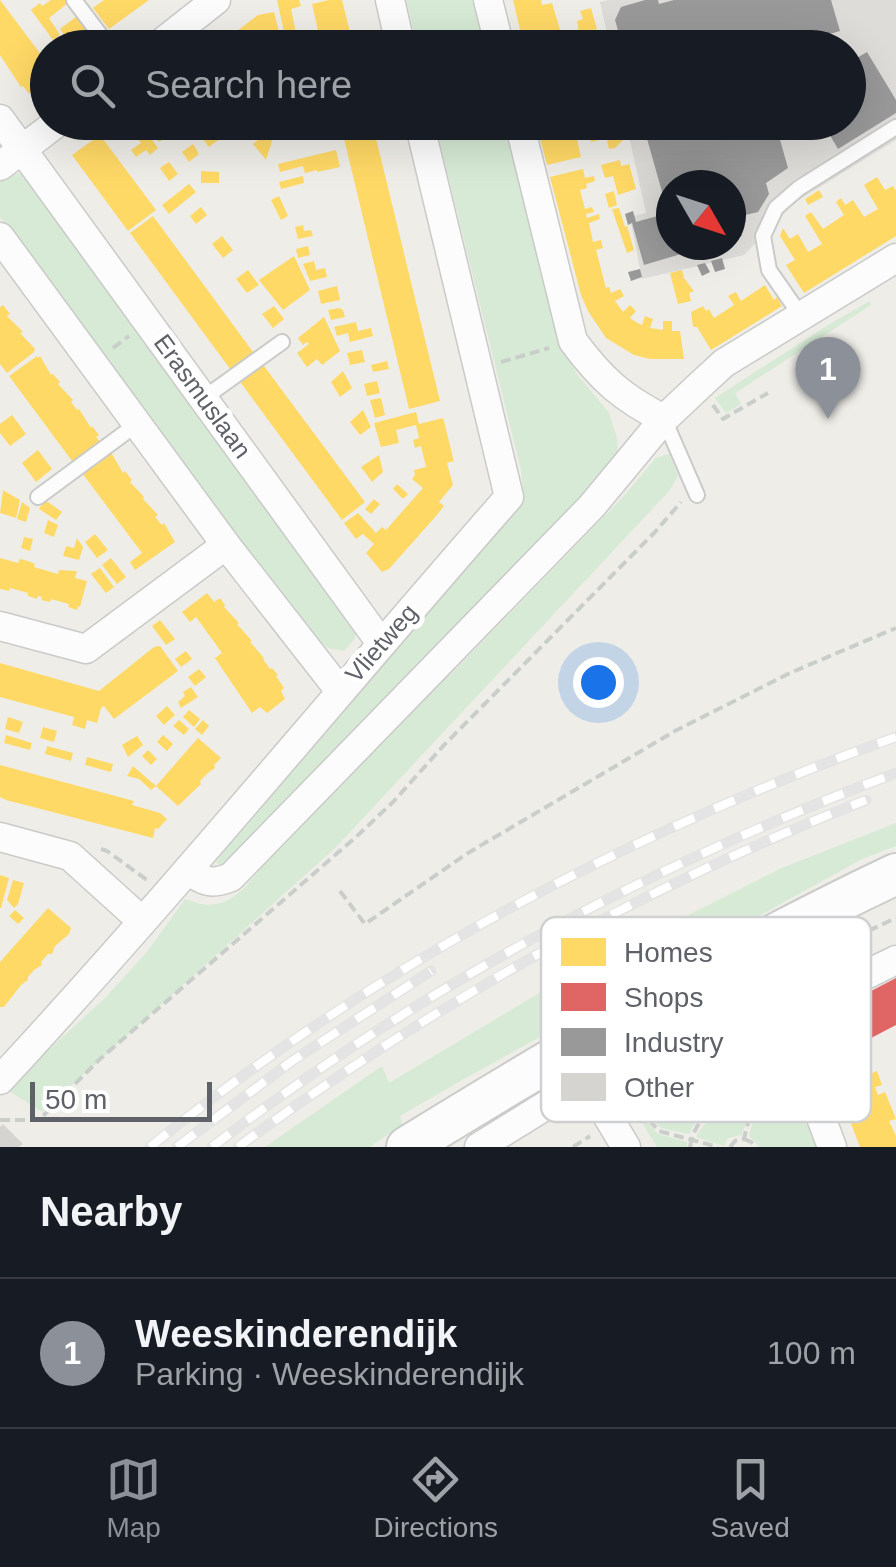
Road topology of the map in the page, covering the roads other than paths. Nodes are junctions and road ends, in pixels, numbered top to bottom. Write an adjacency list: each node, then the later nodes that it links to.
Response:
1 (74, 0): 5 (lane)
2 (216, 0): 6 (street)
3 (390, 0): 7 (street)
4 (488, 0): 8 (street)
5 (96, 30)
6 (178, 30)
7 (397, 30)
8 (496, 30)
9 (0, 119): 14 (street, Erasmuslaan)
10 (896, 127): 18 (lane)
11 (35, 140): 14 (street)
12 (424, 140): 27 (street, Vlietweg)
13 (523, 140): 21 (street)
14 (24, 149): 15 (street); 20 (street, Erasmuslaan)
15 (0, 166)
16 (0, 237): 22 (street)
17 (896, 258): 18 (street)
18 (801, 316): 21 (street)
19 (282, 342): 20 (lane)
20 (204, 398): 27 (street, Erasmuslaan)
21 (664, 419): 23 (lane); 30 (street)
22 (137, 424): 24 (lane); 25 (street)
23 (695, 491)
24 (38, 497)
25 (226, 545): 26 (street); 28 (street)
26 (0, 626)
27 (382, 643): 28 (street, Vlietweg)
28 (340, 691): 30 (street, Vlietweg)
29 (0, 837): 33 (street)
30 (188, 870): 33 (street, Vlietweg)
31 (896, 874): 32 (main road)
32 (830, 917)
33 (142, 921): 36 (street, Vlietweg)
34 (896, 960): 35 (street)
35 (871, 975)
36 (0, 1080)
37 (541, 1082): 40 (main road)
38 (541, 1094): 41 (street)
39 (823, 1122): 42 (street)
40 (407, 1147)
41 (479, 1147)
42 (832, 1147)

